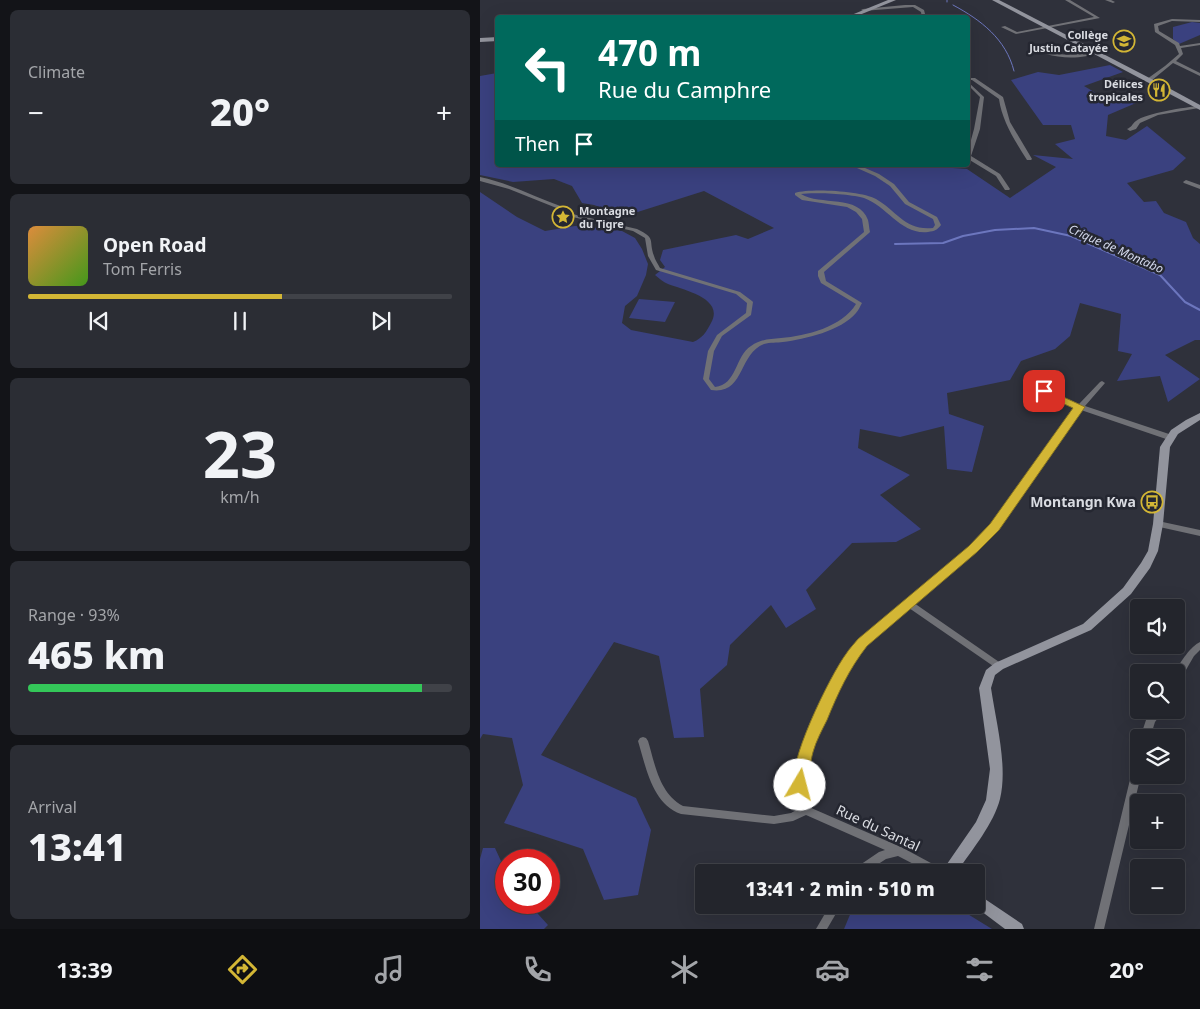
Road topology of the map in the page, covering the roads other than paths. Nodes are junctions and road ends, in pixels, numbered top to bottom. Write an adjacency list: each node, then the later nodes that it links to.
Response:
1 (895, 0): 6 (main road); 7 (street)
2 (995, 0): 12 (main road)
3 (1067, 0): 12 (street)
4 (1108, 0): 5 (street)
5 (1113, 2)
6 (884, 6): 7 (street); 8 (main road)
7 (905, 6): 9 (street)
8 (852, 15)
9 (924, 15)
10 (1200, 21): 16 (street)
11 (1003, 27): 12 (street)
12 (1049, 28): 18 (main road)
13 (495, 39): 14 (main road)
14 (480, 40)
15 (1199, 45): 16 (street)
16 (1178, 47): 19 (street)
17 (1046, 48): 18 (street)
18 (1096, 52): 22 (main road)
19 (1174, 62): 20 (street); 22 (street)
20 (1200, 75)
21 (970, 79): 28 (street)
22 (1149, 80): 24 (main road)
23 (970, 86): 26 (street)
24 (1199, 108): 25 (street)
25 (1130, 129)
26 (970, 148)
27 (970, 158): 33 (street)
28 (1029, 159)
29 (858, 167): 30 (street)
30 (480, 179)
31 (1186, 182): 32 (street)
32 (1200, 187)
33 (1007, 189)
34 (1102, 383): 36 (street)
35 (1044, 391): 36 (street)
36 (1080, 407): 38 (street); 41 (street)
37 (1198, 420): 38 (main road)
38 (1168, 437): 39 (main road)
39 (1158, 524): 40 (street); 44 (main road)
40 (1200, 533)
41 (908, 603): 44 (street); 47 (street)
42 (1200, 645): 43 (street)
43 (1185, 664)
44 (999, 666): 51 (main road)
45 (643, 742): 47 (street)
46 (1134, 784): 56 (street)
47 (805, 810): 48 (street, Rue du Santal)
48 (899, 851): 49 (street); 50 (street, Rue du Santal)
49 (869, 864)
50 (923, 864)
51 (955, 864)
52 (985, 906): 55 (main road)
53 (830, 914): 54 (street)
54 (821, 929)
55 (1017, 929)
56 (1099, 929)

